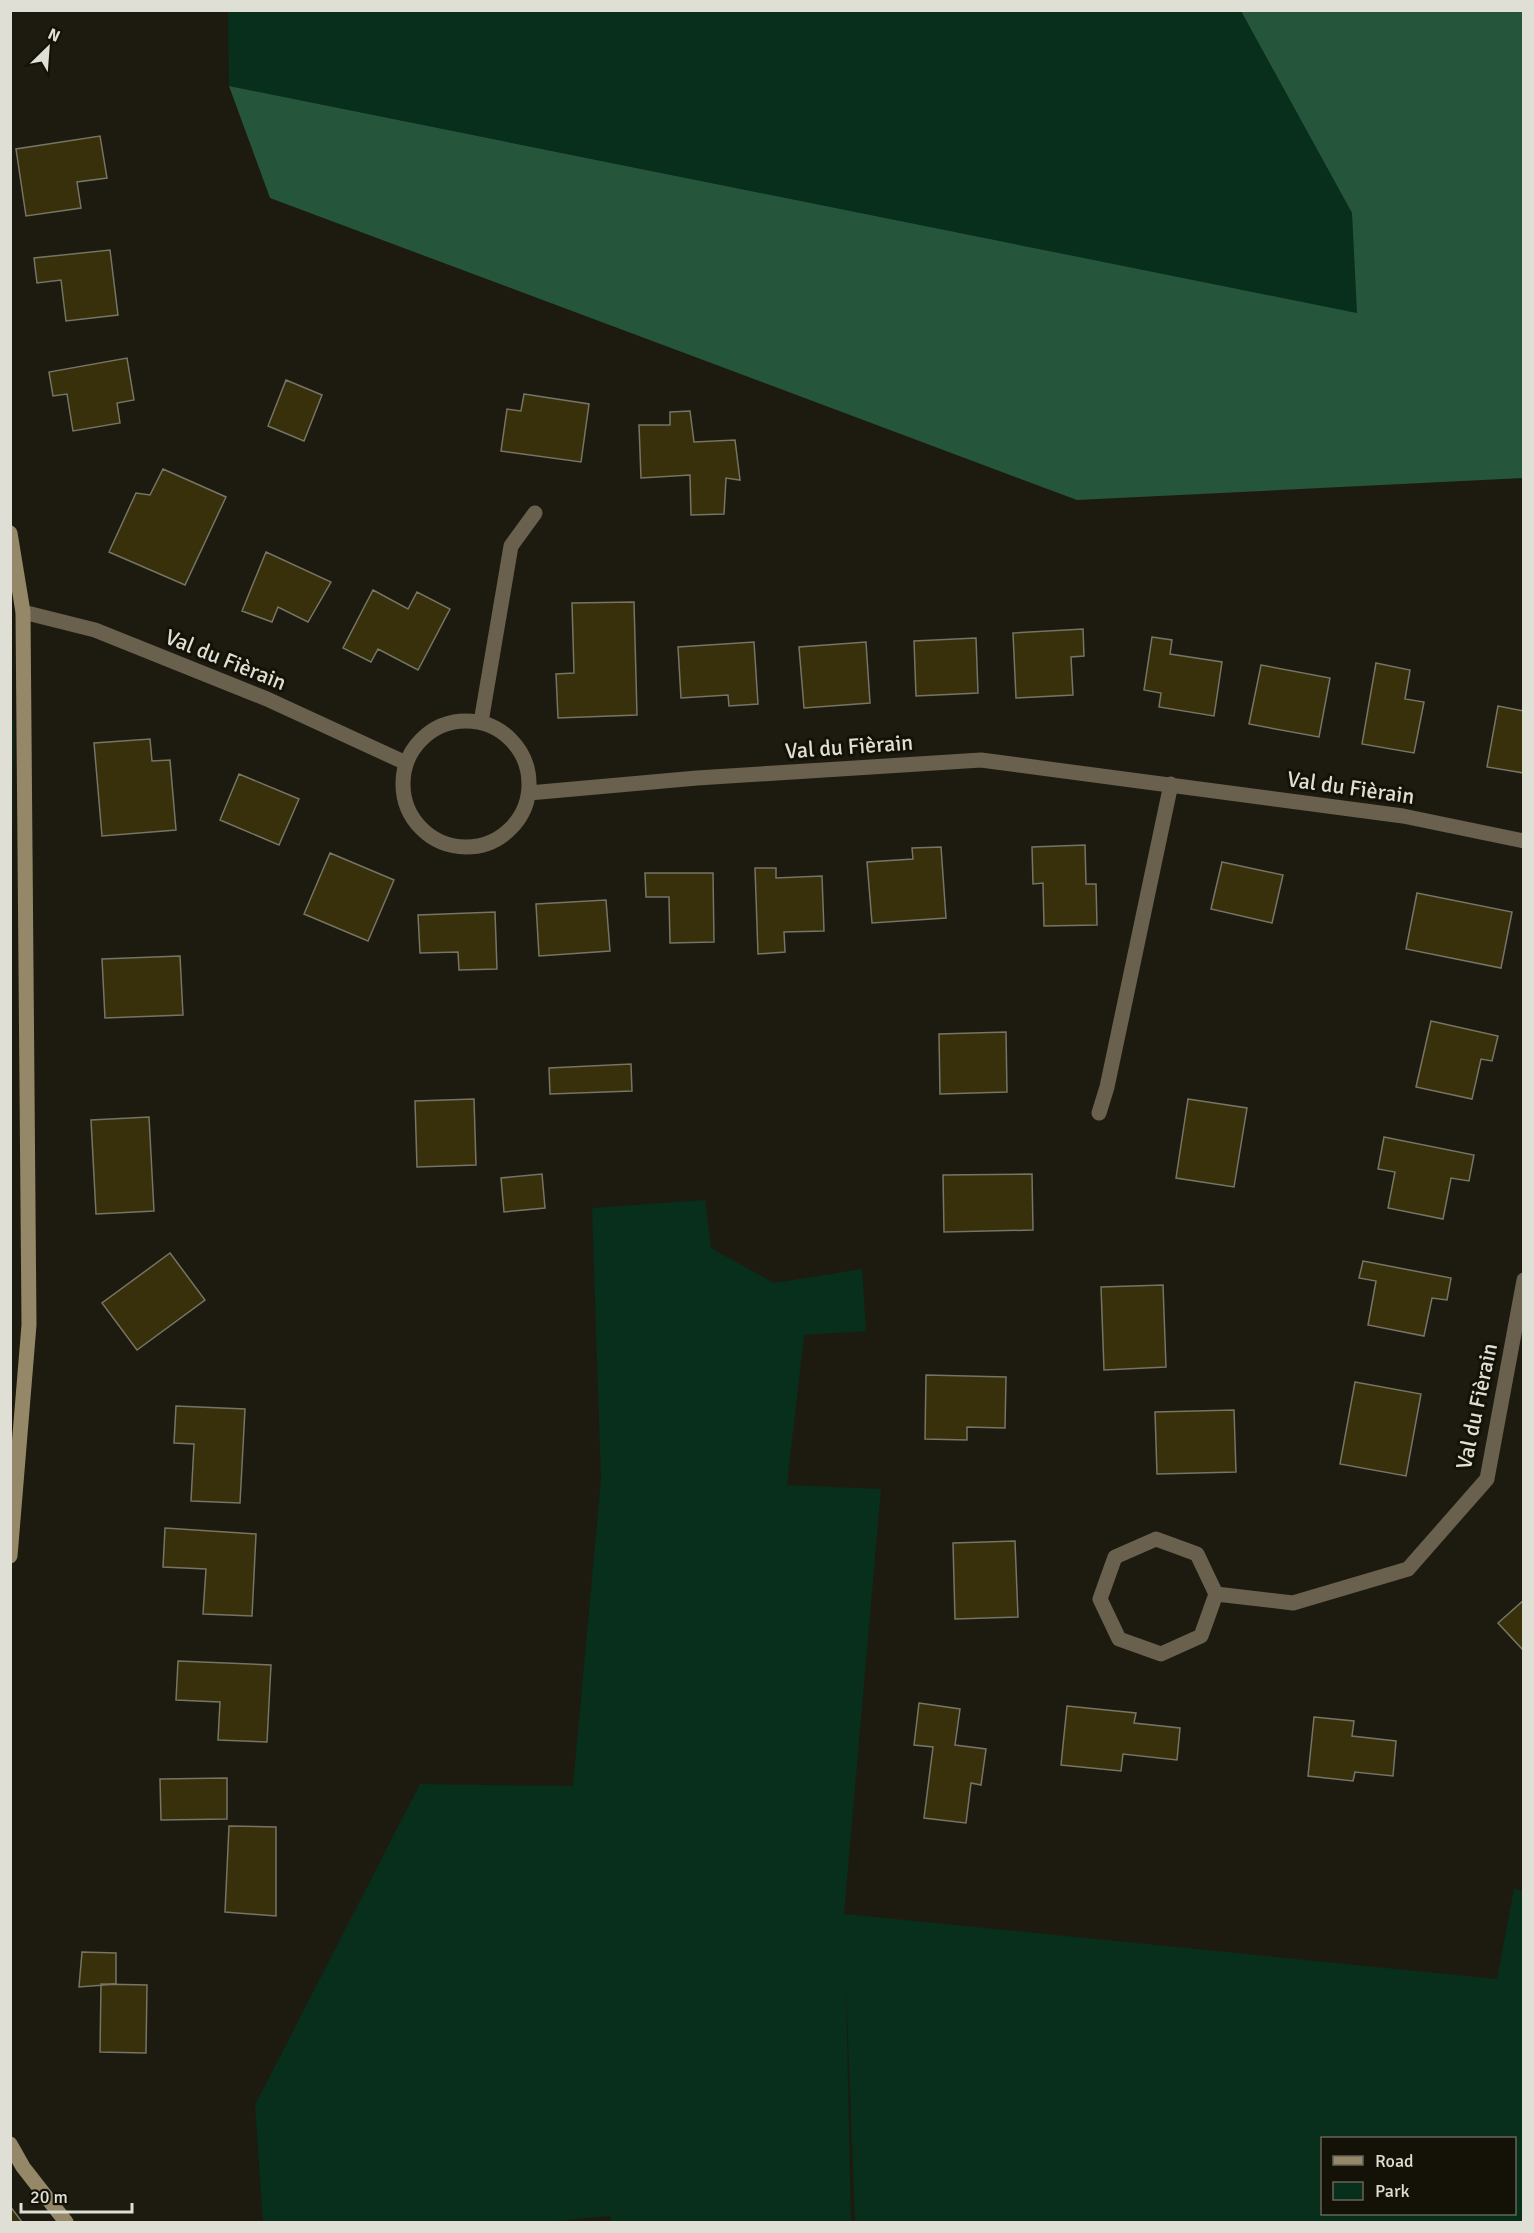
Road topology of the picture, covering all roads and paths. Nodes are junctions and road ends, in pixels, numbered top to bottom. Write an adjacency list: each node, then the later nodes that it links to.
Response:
1 (535, 513): 4 (street)
2 (10, 533): 3 (street)
3 (23, 612): 5 (street, Val du Fièrain); 11 (street)
4 (481, 723): 5 (street); 7 (street)
5 (406, 763): 7 (street)
6 (1171, 784): 7 (street, Val du Fièrain); 8 (street, Val du Fièrain); 9 (street)
7 (529, 793)
8 (1524, 841)
9 (1099, 1113)
10 (1524, 1280): 12 (street, Val du Fièrain)
11 (10, 1556)
12 (1216, 1594): 12 (street)
13 (10, 2144): 14 (street)
14 (66, 2223)

